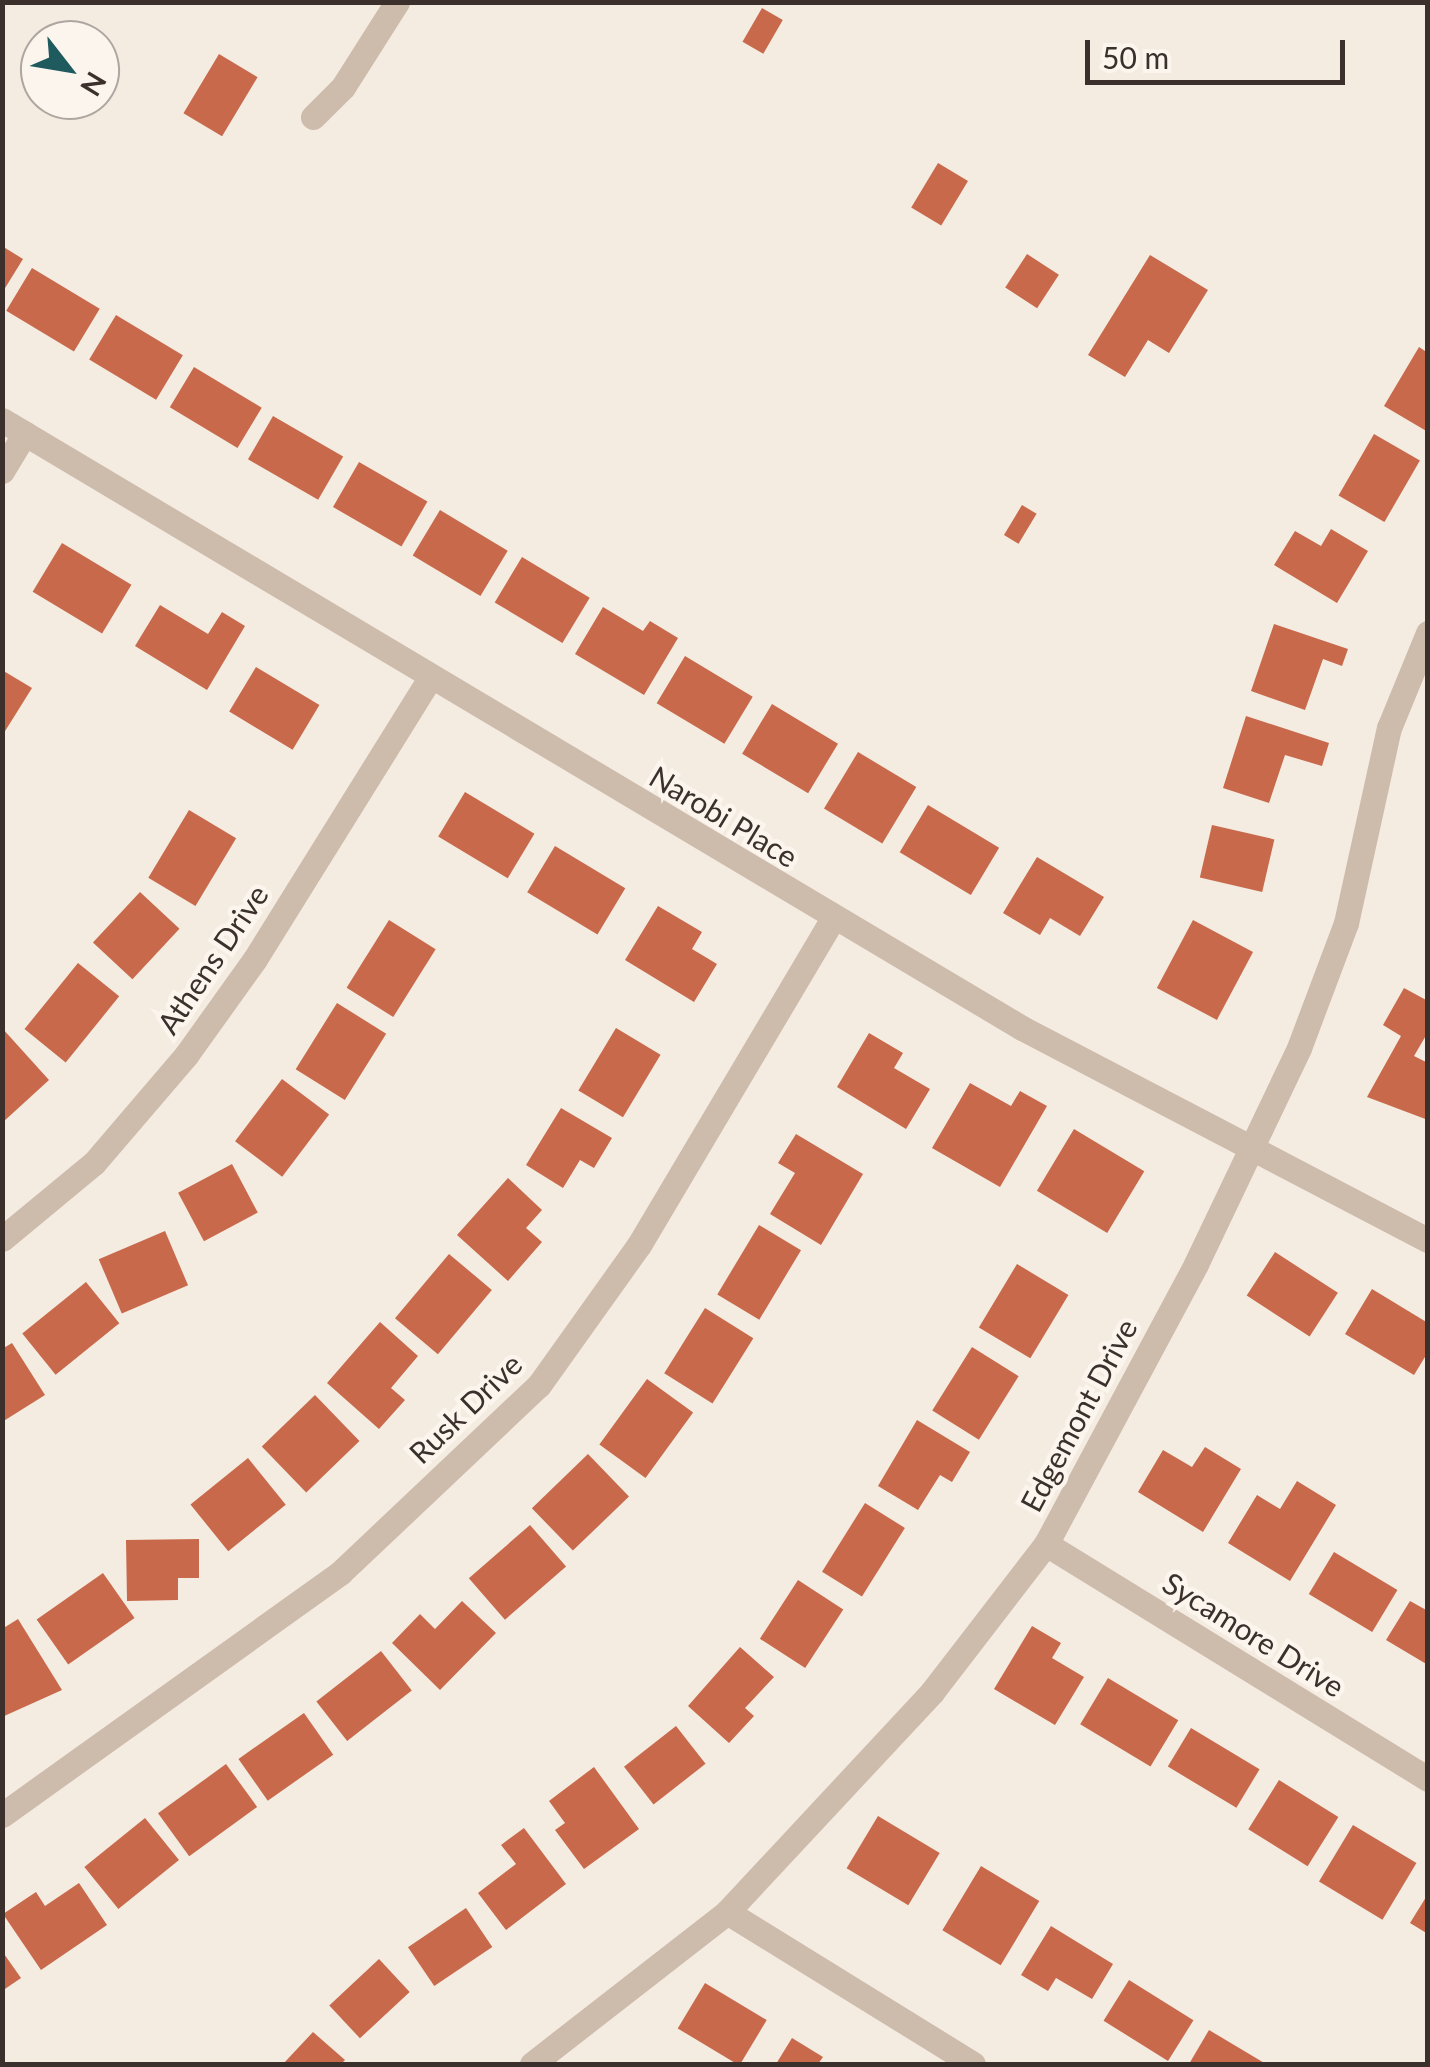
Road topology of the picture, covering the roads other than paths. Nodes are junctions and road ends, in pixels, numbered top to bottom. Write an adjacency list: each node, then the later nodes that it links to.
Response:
1 (397, 2): 2 (street)
2 (313, 117)
3 (2, 420): 4 (street, Narobi Place)
4 (25, 433): 5 (street); 7 (street, Narobi Place)
5 (2, 471)
6 (1425, 644): 9 (street, Edgemont Drive)
7 (430, 678): 8 (street, Narobi Place); 10 (street, Athens Drive)
8 (833, 918): 9 (street, Narobi Place); 14 (street, Rusk Drive)
9 (1250, 1147): 11 (street, Narobi Place); 12 (street, Edgemont Drive)
10 (2, 1239)
11 (1428, 1240)
12 (1046, 1544): 13 (street, Sycamore Drive); 15 (street, Edgemont Drive)
13 (1428, 1779)
14 (2, 1815)
15 (726, 1912): 16 (street, Edgemont Drive); 17 (street)
16 (532, 2064)
17 (973, 2064)

